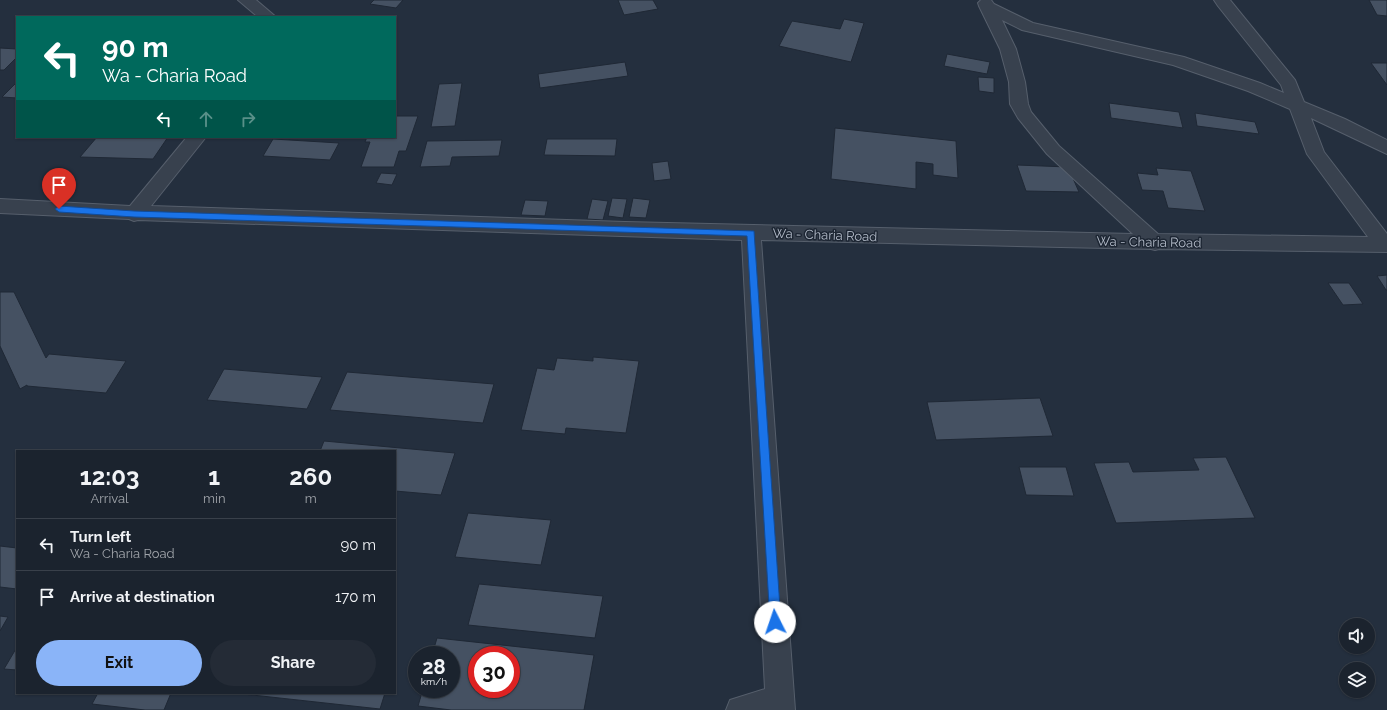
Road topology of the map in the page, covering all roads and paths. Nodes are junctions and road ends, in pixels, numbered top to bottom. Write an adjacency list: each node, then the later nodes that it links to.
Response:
1 (246, 0): 4 (street)
2 (1222, 0): 5 (street)
3 (986, 3): 5 (street); 11 (street)
4 (267, 16)
5 (1297, 104): 7 (street); 12 (street)
6 (196, 138): 9 (street)
7 (1387, 148)
8 (0, 206): 9 (street, Wa - Charia Road)
9 (134, 214): 10 (street, Wa - Charia Road)
10 (751, 233): 11 (street, Wa - Charia Road); 13 (street)
11 (1155, 243): 12 (street, Wa - Charia Road)
12 (1386, 245)
13 (780, 705): 14 (street)
14 (740, 710)

